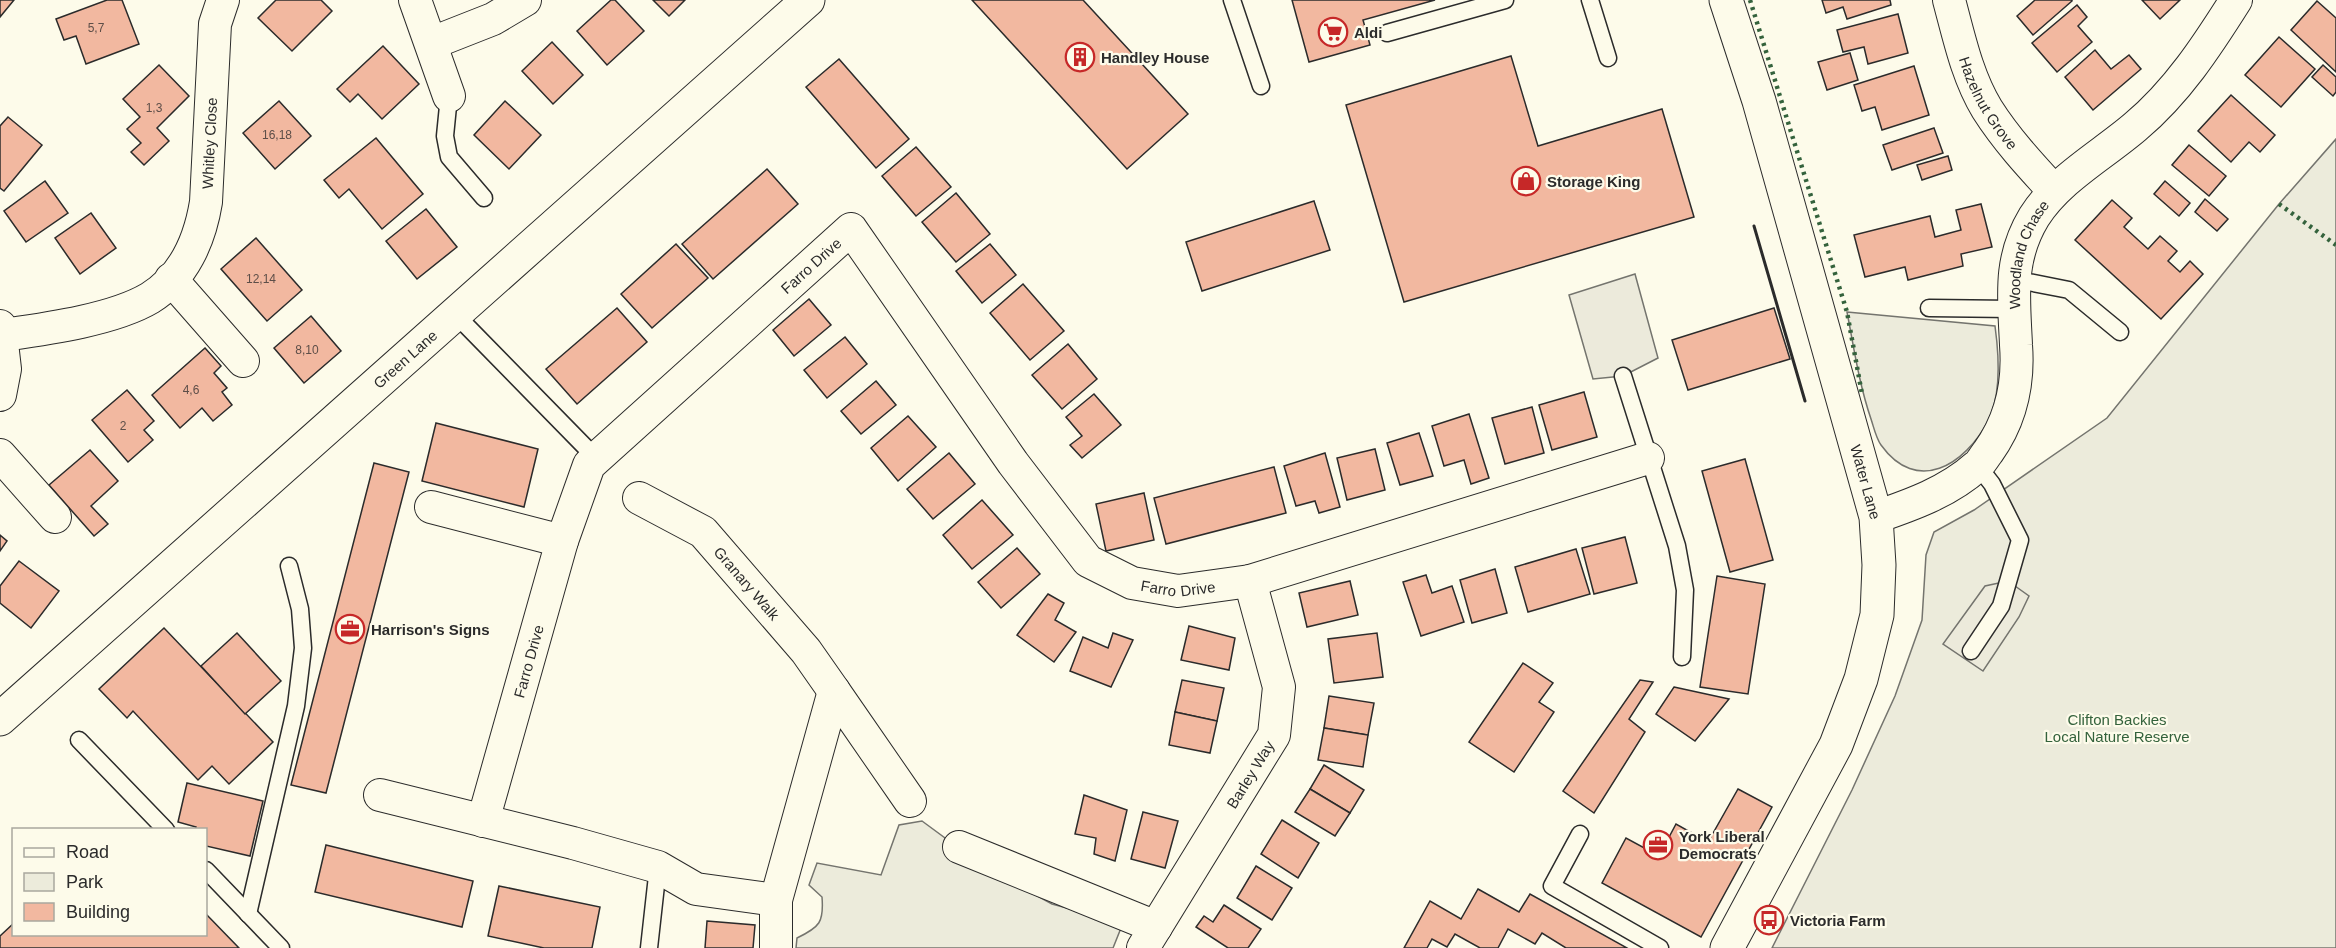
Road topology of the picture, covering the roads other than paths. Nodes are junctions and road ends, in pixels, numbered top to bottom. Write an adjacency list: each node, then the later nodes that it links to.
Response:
1 (223, 0): 18 (street, Whitley Close)
2 (415, 0): 12 (street)
3 (525, 0): 12 (street)
4 (808, 0): 21 (street, Green Lane)
5 (1232, 0): 14 (lane)
6 (1505, 0): 11 (lane)
7 (1590, 0): 13 (lane)
8 (1726, 0): 34 (street, Water Lane)
9 (1949, 0): 16 (street, Hazelnut Grove)
10 (2236, 0): 16 (street, Woodland Chase)
11 (1387, 33)
12 (432, 43): 15 (street)
13 (1608, 58)
14 (1261, 86)
15 (448, 96): 17 (lane)
16 (2054, 192): 19 (street, Woodland Chase)
17 (484, 198)
18 (171, 279): 22 (street, Whitley Close); 24 (street)
19 (2013, 294): 20 (lane); 23 (lane); 30 (street, Woodland Chase)
20 (1929, 308)
21 (455, 314): 28 (lane); 41 (street, Green Lane)
22 (1, 331): 26 (street)
23 (2120, 333)
24 (243, 361)
25 (1623, 376): 29 (lane)
26 (0, 395)
27 (0, 455): 33 (street)
28 (596, 458): 35 (street, Farro Drive); 37 (street, Farro Drive)
29 (1648, 458): 37 (street, Farro Drive); 39 (lane)
30 (1978, 466): 34 (street, Woodland Chase); 38 (lane)
31 (639, 498): 40 (street, Granary Walk)
32 (431, 507): 35 (street)
33 (55, 517)
34 (1876, 517): 58 (street, Water Lane)
35 (562, 541): 45 (street, Farro Drive)
36 (289, 566): 52 (lane)
37 (1250, 581): 53 (street, Barley Way)
38 (1971, 651)
39 (1682, 657)
40 (834, 691): 44 (street, Granary Walk); 51 (street)
41 (0, 719)
42 (79, 740): 46 (lane)
43 (380, 795): 45 (street)
44 (910, 801)
45 (483, 821): 49 (street)
46 (164, 828)
47 (1580, 834): 57 (lane)
48 (959, 847): 53 (street)
49 (658, 867): 51 (street); 55 (lane)
50 (207, 871): 52 (lane)
51 (776, 900): 56 (street)
52 (248, 914): 54 (lane)
53 (1150, 938)
54 (281, 948)
55 (649, 948)
56 (776, 948)
57 (1660, 948)
58 (1727, 948)

